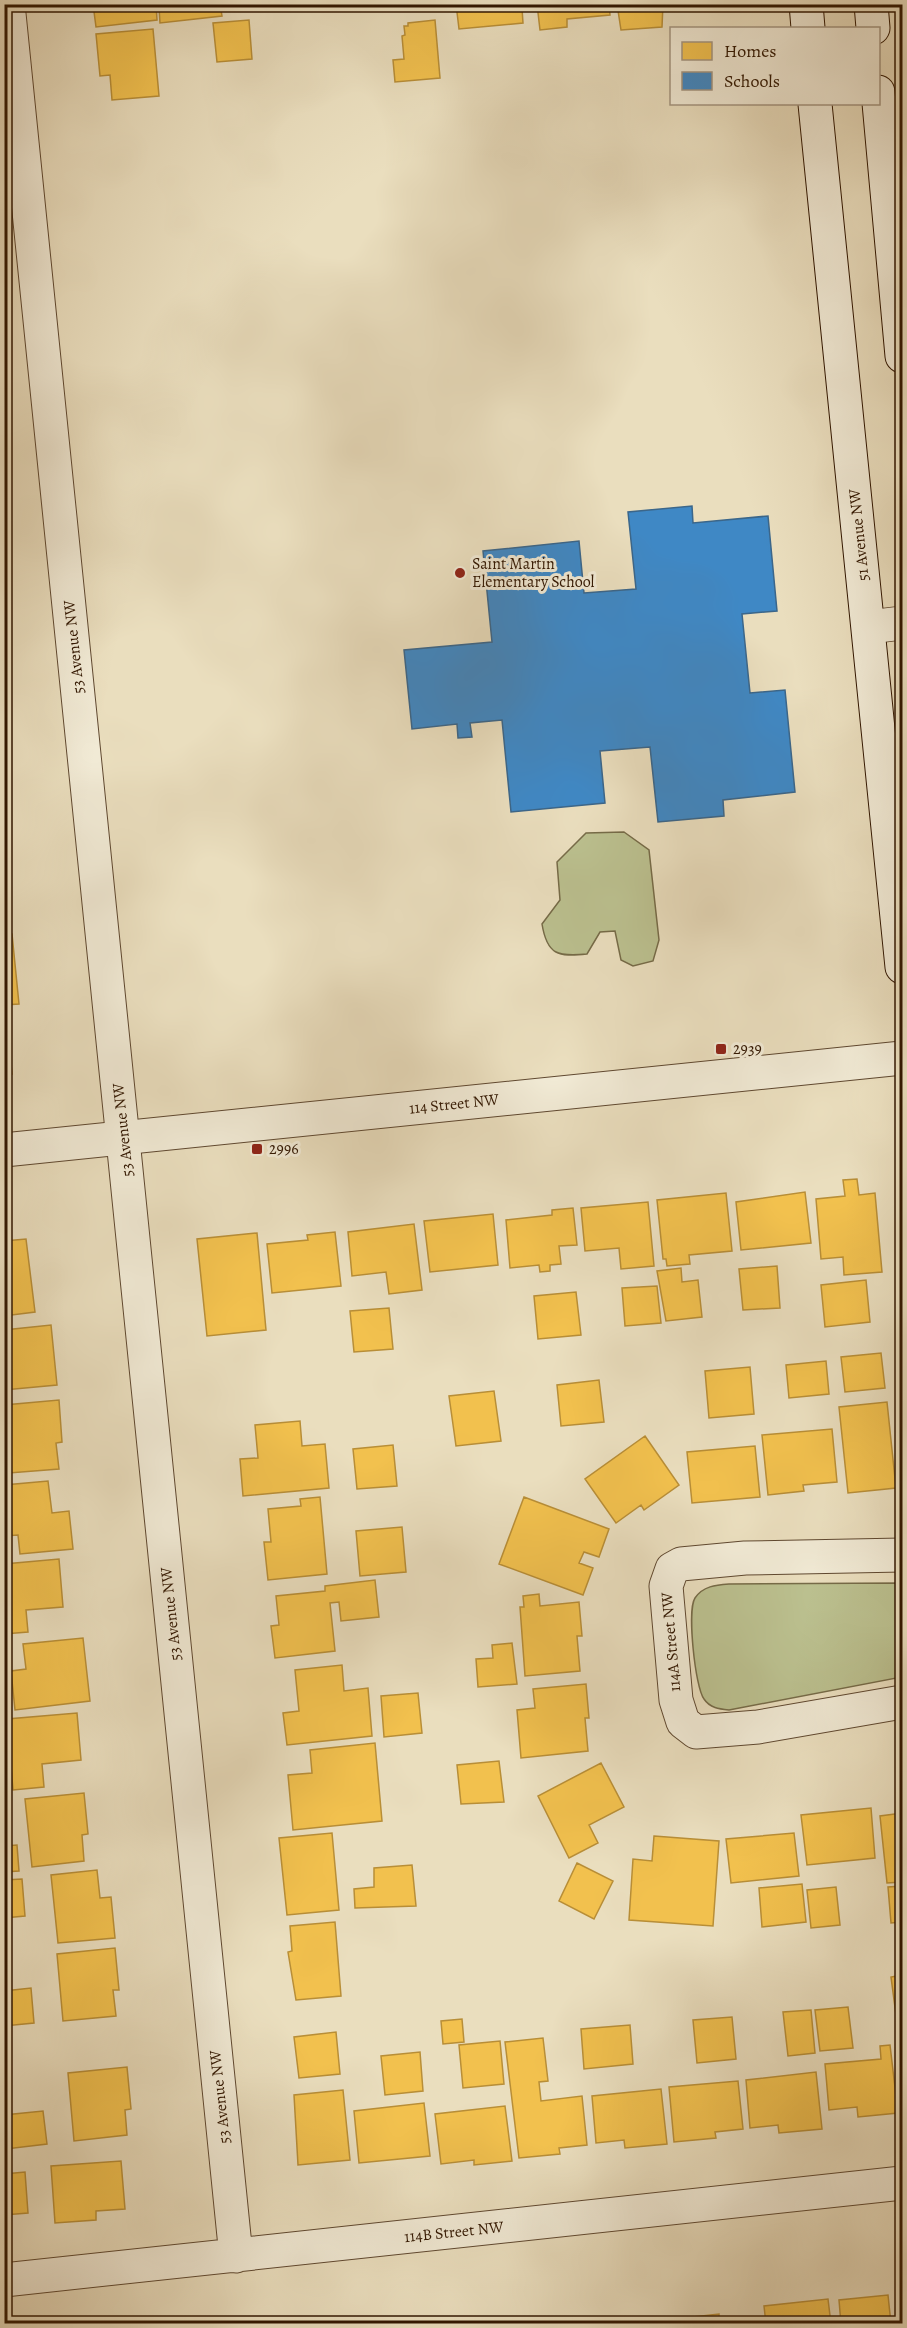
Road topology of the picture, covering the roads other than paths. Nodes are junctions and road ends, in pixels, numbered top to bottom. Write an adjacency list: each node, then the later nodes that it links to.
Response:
1 (9, 4): 13 (street, 53 Avenue NW)
2 (806, 4): 4 (street)
3 (871, 4): 5 (street)
4 (808, 27)
5 (873, 27)
6 (880, 103): 8 (street)
7 (815, 105): 10 (street, 51 Avenue NW)
8 (903, 356)
9 (903, 623): 10 (street)
10 (868, 627): 11 (street, 51 Avenue NW)
11 (903, 967)
12 (903, 1058): 13 (street, 114 Street NW)
13 (124, 1139): 14 (street, 114 Street NW); 18 (street, 53 Avenue NW)
14 (4, 1150)
15 (903, 1555): 16 (street, 114A Street NW)
16 (903, 1702)
17 (903, 2183): 18 (street, 114B Street NW)
18 (236, 2256): 19 (street, 114B Street NW)
19 (4, 2280)

